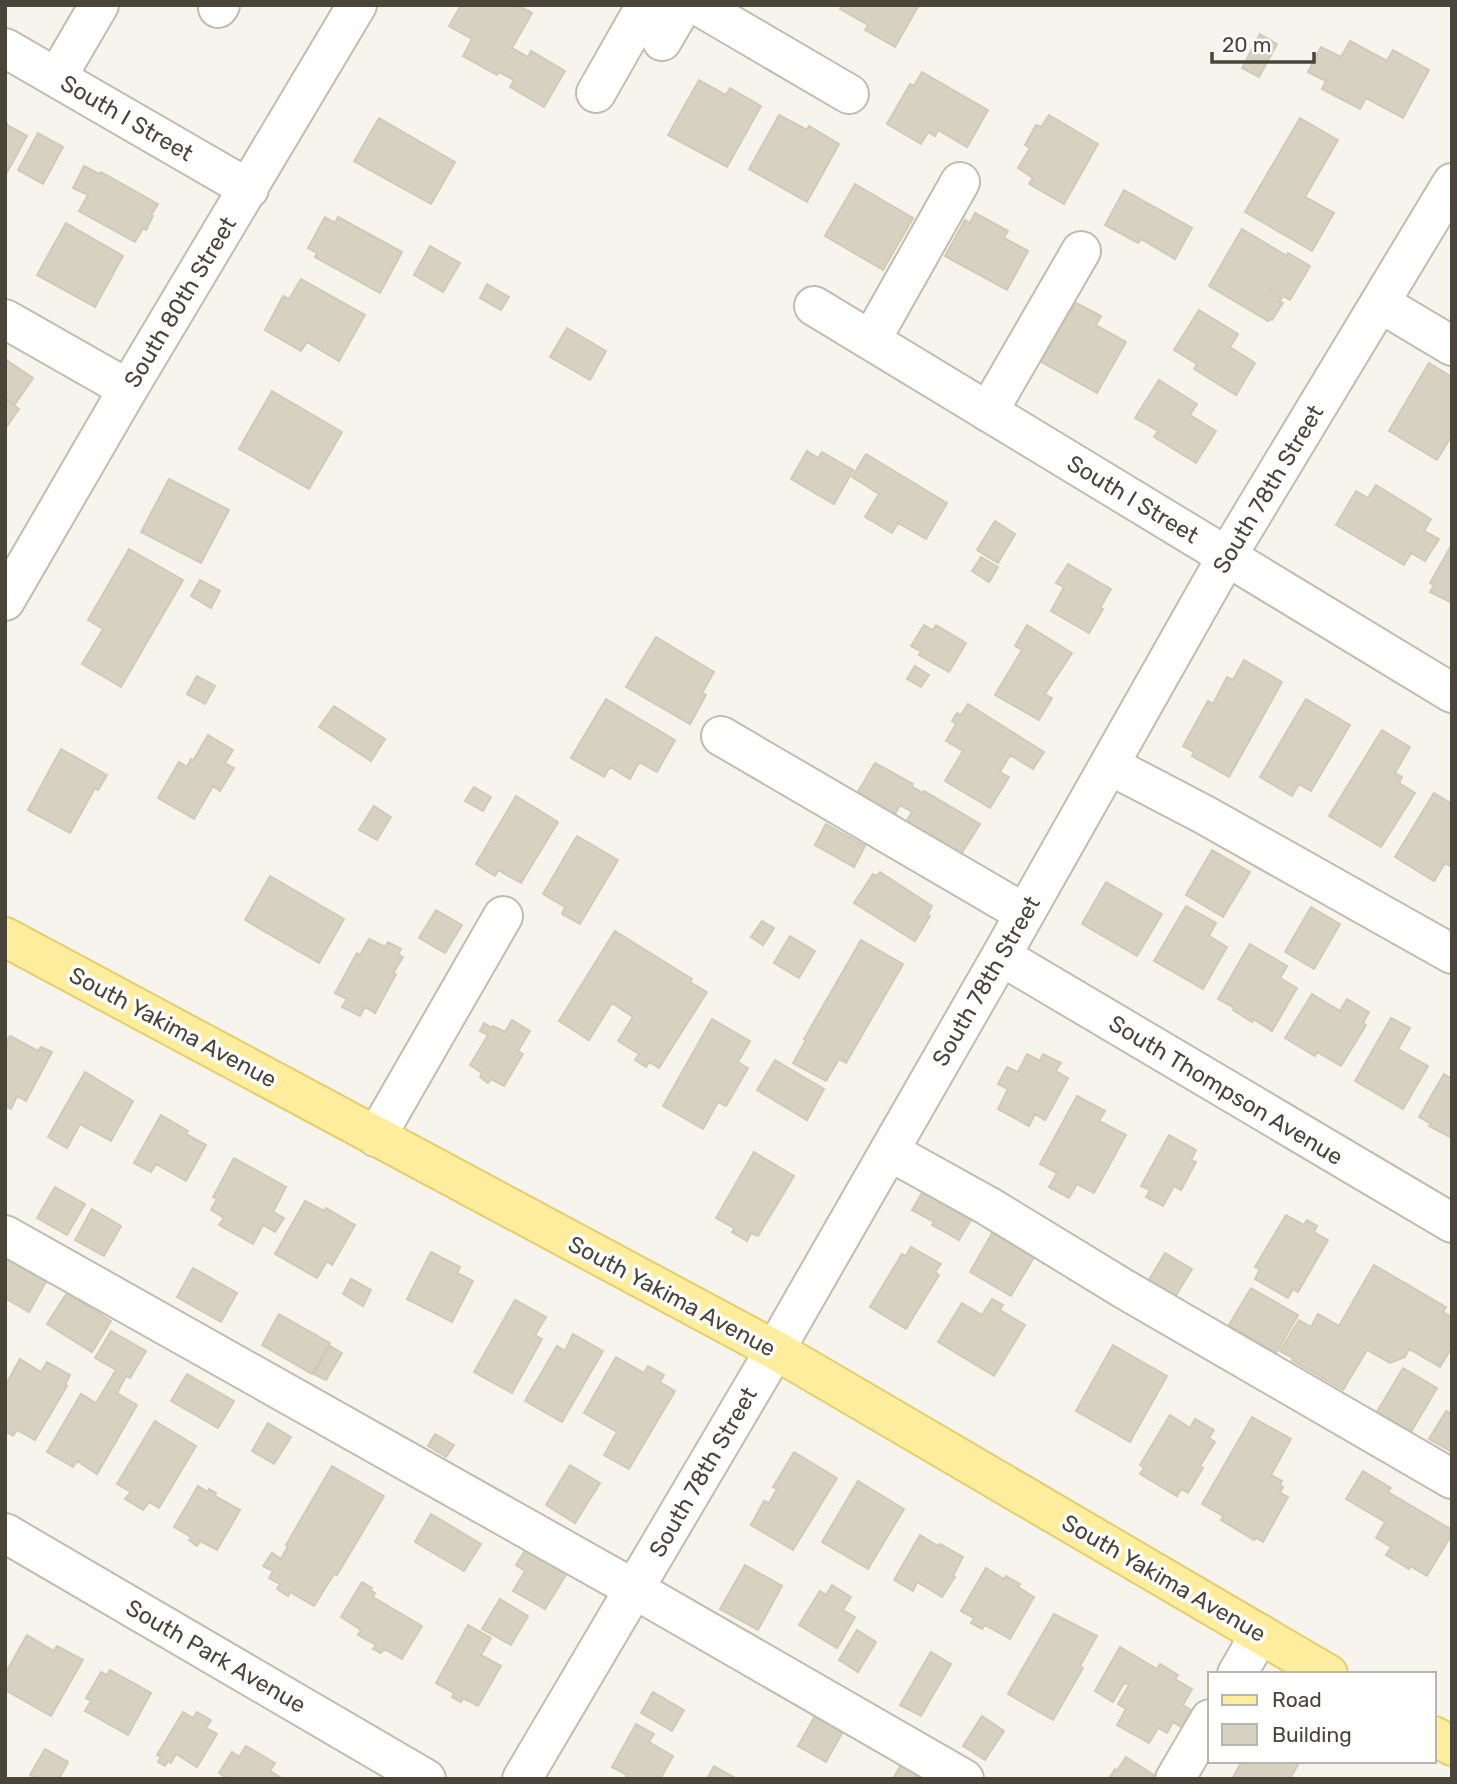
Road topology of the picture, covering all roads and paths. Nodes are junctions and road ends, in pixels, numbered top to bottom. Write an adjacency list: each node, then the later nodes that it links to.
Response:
1 (99, 5): 8 (street)
2 (357, 5): 13 (street, South 80th Street)
3 (646, 5): 9 (street)
4 (683, 5): 6 (street)
5 (697, 5): 10 (street)
6 (662, 41)
7 (5, 48): 8 (street, South I Street)
8 (57, 78): 13 (street, South I Street)
9 (596, 93)
10 (849, 94)
11 (960, 182): 18 (street)
12 (1452, 183): 15 (street, South 78th Street)
13 (249, 189): 20 (street, South 80th Street)
14 (1081, 251): 21 (street)
15 (1380, 303): 19 (street); 22 (street, South 78th Street)
16 (814, 306): 18 (street, South I Street)
17 (5, 319): 20 (street)
18 (871, 340): 21 (street, South I Street)
19 (1452, 346)
20 (128, 389): 23 (street, South 80th Street)
21 (988, 411): 22 (street, South I Street)
22 (1227, 556): 24 (street, South I Street); 26 (street, South 78th Street)
23 (5, 601)
24 (1452, 693)
25 (721, 736): 27 (street)
26 (1109, 765): 27 (street, South 78th Street); 30 (street)
27 (1024, 913): 31 (street, South 78th Street)
28 (503, 916): 32 (street)
29 (5, 937): 32 (main road, South Yakima Avenue)
30 (1452, 954)
31 (1001, 956): 33 (street, South 78th Street); 34 (street, South Thompson Avenue)
32 (376, 1136): 36 (main road, South Yakima Avenue)
33 (889, 1151): 36 (street, South 78th Street); 37 (street)
34 (1452, 1223)
35 (5, 1235): 39 (street)
36 (775, 1350): 39 (street, South 78th Street); 40 (main road, South Yakima Avenue)
37 (1452, 1479)
38 (5, 1533): 46 (street, South Park Avenue)
39 (634, 1589): 47 (street, South 78th Street); 48 (street)
40 (1260, 1634): 41 (street); 42 (main road, South Yakima Avenue)
41 (1238, 1672)
42 (1325, 1672)
43 (1208, 1722): 49 (street)
44 (1436, 1737): 45 (main road)
45 (1452, 1746)
46 (426, 1779)
47 (522, 1779)
48 (964, 1779)
49 (1175, 1779)

